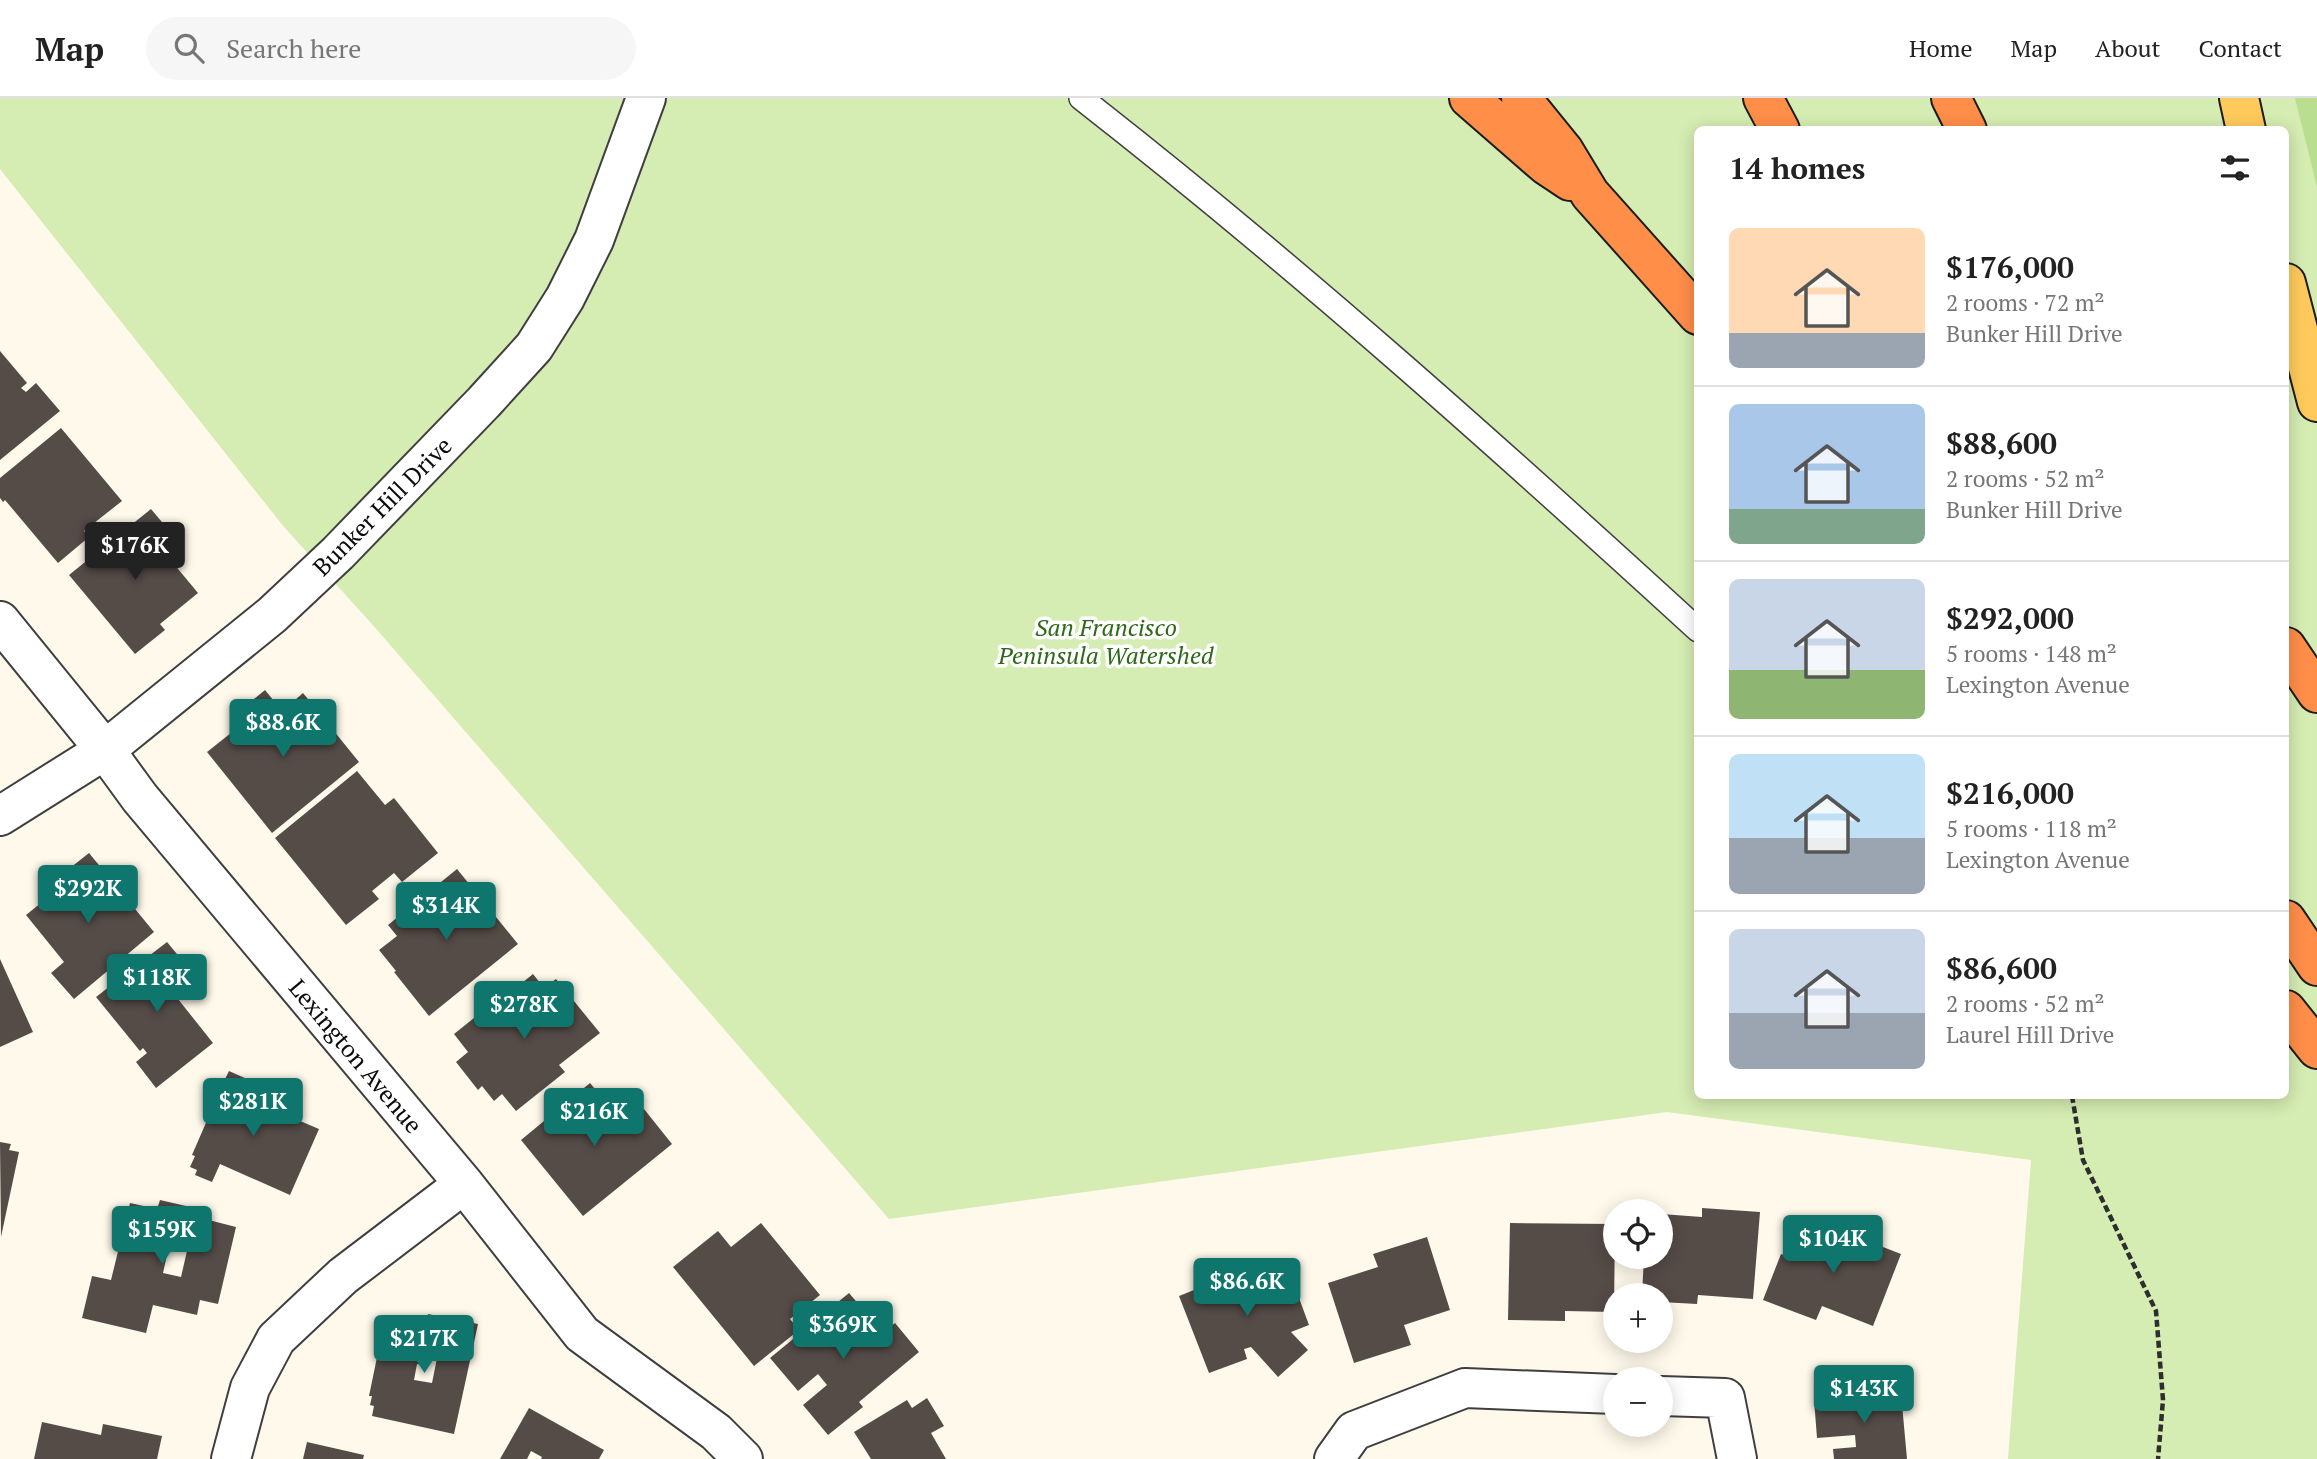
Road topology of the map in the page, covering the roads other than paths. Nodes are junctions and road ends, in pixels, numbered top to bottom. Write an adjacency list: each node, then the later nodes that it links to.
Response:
1 (646, 98): 19 (street, Bunker Hill Drive)
2 (1081, 98): 16 (lane)
3 (1469, 98): 11 (highway)
4 (1521, 98): 11 (highway)
5 (1763, 98): 8 (highway)
6 (1951, 98): 9 (highway)
7 (2239, 98): 10 (main road)
8 (1778, 126)
9 (1965, 126)
10 (2245, 126)
11 (1590, 194): 13 (highway)
12 (2289, 295): 14 (main road)
13 (1694, 311)
14 (2317, 401)
15 (0, 621): 19 (street, Lexington Avenue)
16 (1694, 625)
17 (2289, 651): 18 (highway)
18 (2317, 693)
19 (105, 750): 20 (street, Bunker Hill Drive); 25 (street, Lexington Avenue)
20 (0, 816)
21 (2289, 924): 22 (highway)
22 (2317, 966)
23 (2289, 1014): 24 (highway)
24 (2317, 1049)
25 (464, 1184): 28 (street); 29 (street, Lexington Avenue)
26 (1603, 1394): 30 (street)
27 (1673, 1396): 31 (street)
28 (232, 1459)
29 (743, 1459)
30 (1334, 1459)
31 (1737, 1459)

